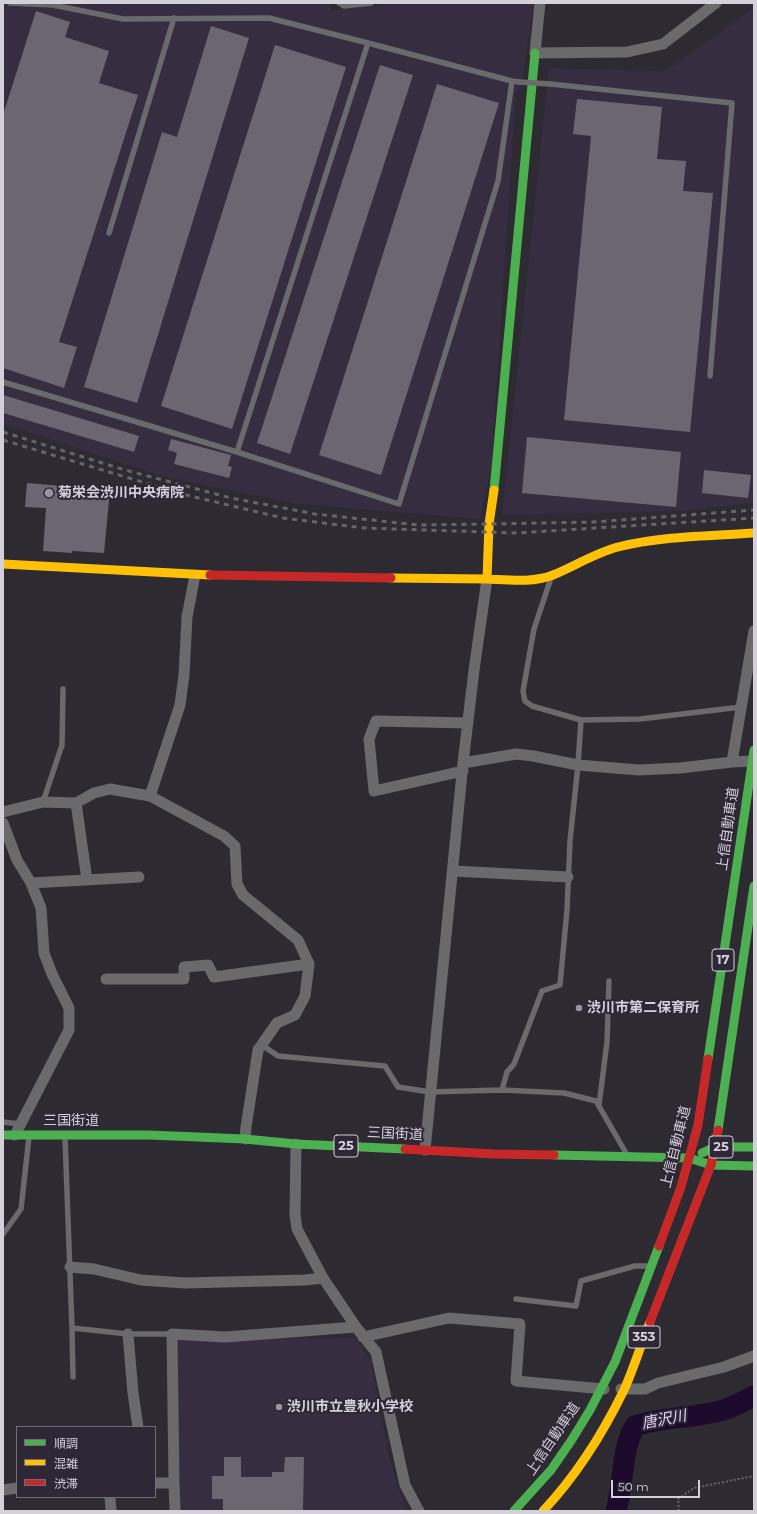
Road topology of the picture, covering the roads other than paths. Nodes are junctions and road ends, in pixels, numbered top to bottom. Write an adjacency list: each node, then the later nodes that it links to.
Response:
1 (10, 3): 6 (lane)
2 (339, 3): 3 (lane)
3 (371, 3)
4 (540, 3): 8 (street)
5 (716, 3): 8 (street)
6 (174, 18): 7 (lane); 10 (lane)
7 (368, 43): 9 (lane); 13 (lane)
8 (535, 53): 18 (main road)
9 (512, 81): 11 (lane, bridge); 13 (lane)
10 (109, 233)
11 (710, 376)
12 (3, 382): 13 (lane)
13 (237, 452)
14 (754, 534): 17 (main road)
15 (3, 564): 16 (main road)
16 (195, 575): 18 (main road); 29 (street)
17 (552, 575): 18 (main road); 22 (lane)
18 (487, 579): 23 (street)
19 (754, 631): 21 (street)
20 (63, 689): 30 (lane)
21 (742, 707): 22 (lane); 26 (street)
22 (581, 720): 27 (lane)
23 (468, 723): 28 (street); 28 (street)
24 (754, 750): 25 (main road, 上信自動車道 / 17)
25 (753, 761): 26 (street); 60 (main road, 上信自動車道 / 17)
26 (732, 762): 27 (street)
27 (578, 765): 28 (street); 36 (lane)
28 (463, 767): 34 (street)
29 (150, 796): 31 (street); 41 (street)
30 (44, 802): 31 (street); 32 (street)
31 (76, 803): 37 (street)
32 (3, 812)
33 (3, 823): 38 (street)
34 (454, 871): 36 (street); 46 (street)
35 (139, 877): 37 (street)
36 (568, 877): 45 (lane)
37 (87, 880): 38 (street)
38 (31, 883): 49 (street)
39 (754, 886): 40 (main road, 17)
40 (750, 942): 56 (main road, 17)
41 (309, 964): 42 (street); 44 (street)
42 (106, 979)
43 (609, 981): 47 (lane)
44 (262, 1045): 46 (lane); 54 (street)
45 (502, 1090): 46 (lane); 47 (lane)
46 (430, 1092): 58 (street)
47 (599, 1105): 59 (lane)
48 (3, 1122): 49 (lane)
49 (20, 1124): 51 (street)
50 (3, 1135): 51 (main road, 三国街道 / 25)
51 (15, 1135): 52 (main road, 三国街道 / 25)
52 (29, 1135): 53 (main road, 三国街道 / 25); 63 (lane)
53 (65, 1135): 54 (main road, 三国街道 / 25); 65 (lane)
54 (245, 1139): 55 (main road, 三国街道 / 25)
55 (296, 1144): 58 (main road, 三国街道 / 25); 66 (street)
56 (715, 1147): 57 (main road, 25); 60 (main road, 25); 61 (main road, 353)
57 (754, 1148)
58 (425, 1150): 59 (main road, 三国街道 / 25)
59 (629, 1158): 60 (main road, 三国街道 / 25)
60 (690, 1158): 61 (main road, 25); 64 (main road, 上信自動車道 / 353)
61 (711, 1165): 62 (main road, 25); 75 (main road, 353)
62 (754, 1166)
63 (3, 1234)
64 (652, 1266): 67 (lane); 76 (main road, 上信自動車道 / 353)
65 (70, 1267): 66 (street); 69 (lane)
66 (323, 1278): 68 (street)
67 (516, 1299)
68 (356, 1327): 71 (street); 72 (street)
69 (72, 1328): 70 (lane); 74 (lane)
70 (128, 1334): 71 (lane); 77 (street)
71 (172, 1334): 79 (street)
72 (363, 1337): 76 (street); 85 (street)
73 (754, 1356): 75 (street)
74 (73, 1377)
75 (624, 1389): 76 (street); 87 (main road, 353)
76 (601, 1390): 86 (main road, 上信自動車道 / 353)
77 (138, 1426)
78 (156, 1483): 79 (street)
79 (174, 1483): 84 (street)
80 (16, 1488): 81 (street)
81 (3, 1490)
82 (110, 1498): 83 (street)
83 (110, 1511)
84 (175, 1511)
85 (419, 1511)
86 (514, 1511)
87 (543, 1511)

